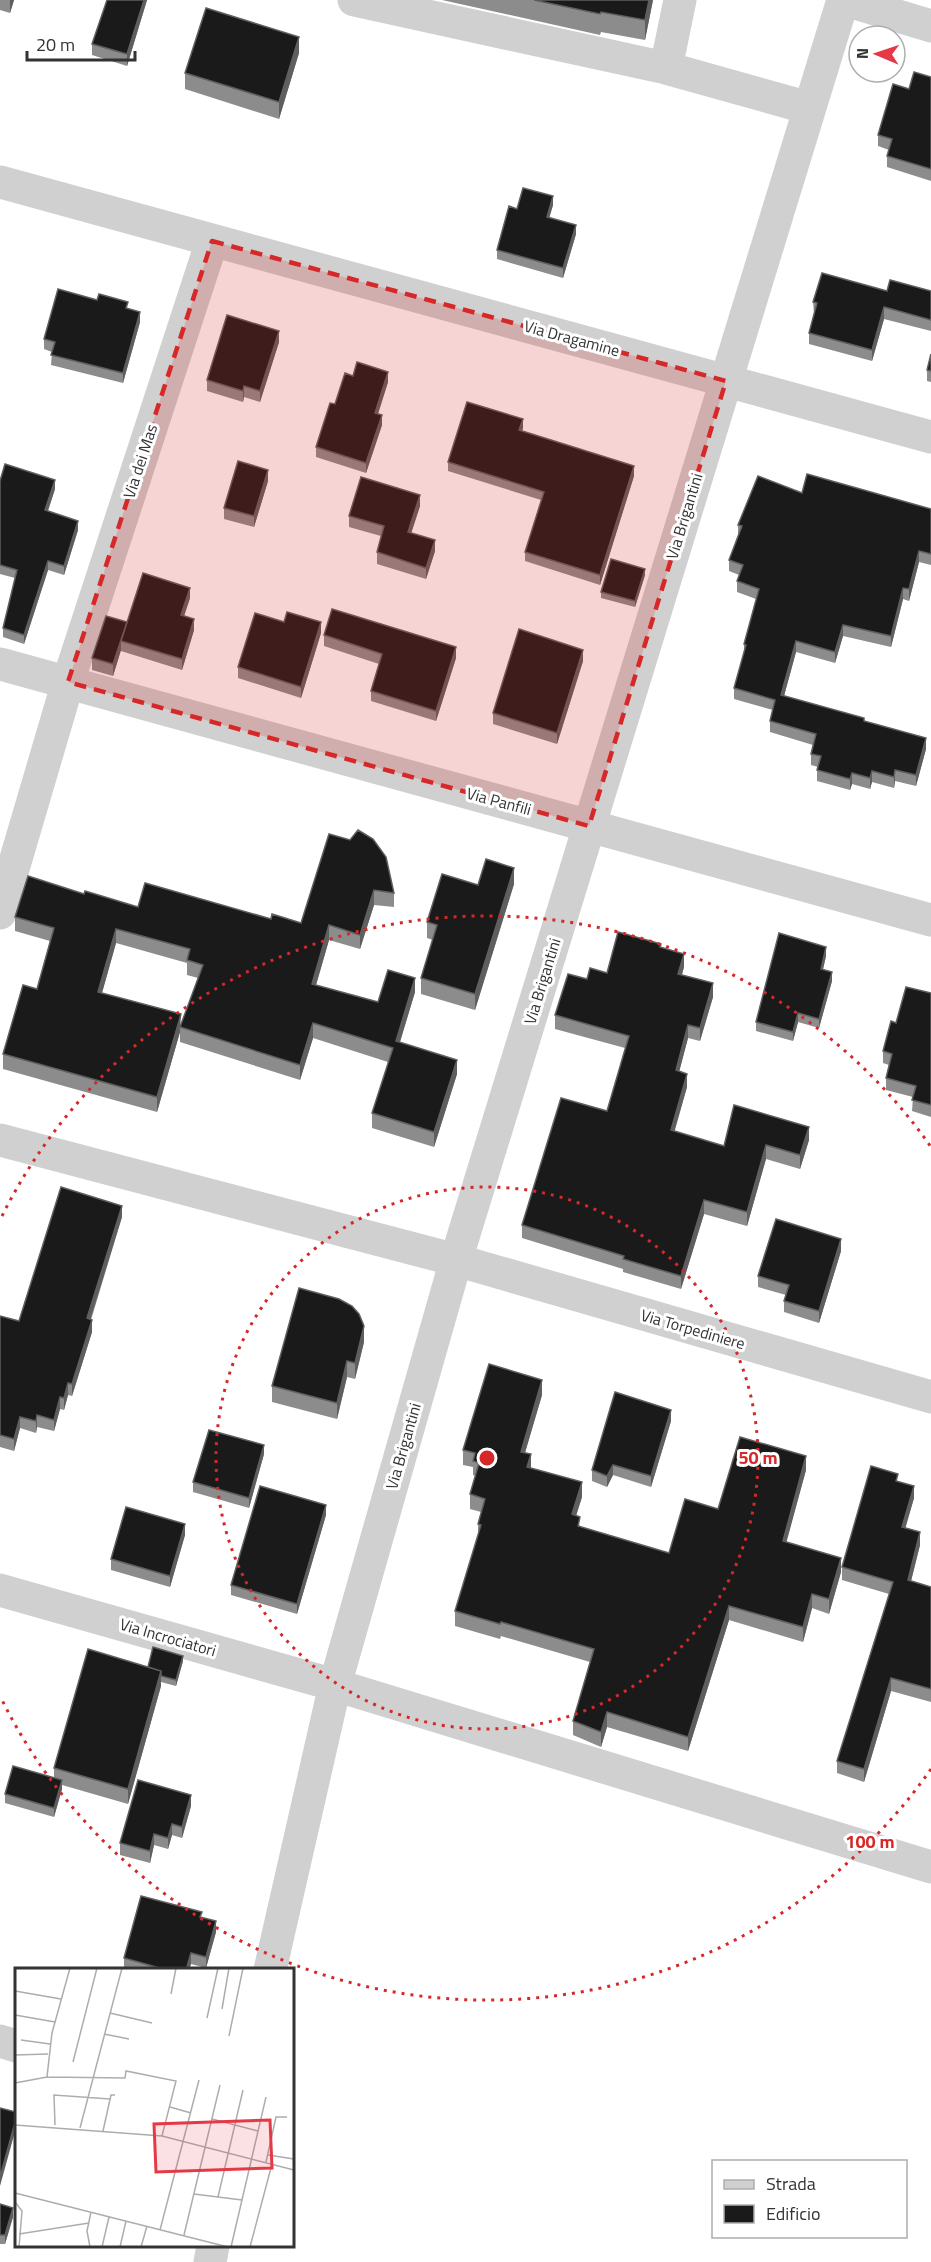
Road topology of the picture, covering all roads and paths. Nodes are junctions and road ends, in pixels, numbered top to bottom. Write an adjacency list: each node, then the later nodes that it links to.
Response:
1 (354, 0): 5 (street)
2 (680, 0): 5 (street)
3 (844, 0): 4 (street); 6 (street, Via Brigantini)
4 (931, 26)
5 (666, 68): 6 (street)
6 (809, 108): 9 (street, Via Brigantini)
7 (0, 182): 8 (street, Via Dragamine)
8 (212, 241): 9 (street, Via Dragamine); 12 (street, Via dei Mas)
9 (726, 381): 10 (street, Via Dragamine); 13 (street, Via Brigantini)
10 (931, 437)
11 (0, 664): 12 (street, Via Panfili)
12 (68, 682): 13 (street, Via Panfili); 14 (street, Via dei Mas)
13 (589, 826): 15 (street, Via Panfili); 17 (street, Via Brigantini)
14 (0, 913)
15 (931, 920)
16 (0, 1140): 17 (street, Via Torpediniere)
17 (456, 1260): 18 (street, Via Torpediniere); 20 (street, Via Brigantini)
18 (931, 1397)
19 (0, 1590): 20 (street, Via Incrociatori)
20 (335, 1685): 21 (street, Via Incrociatori); 22 (street, Via Brigantini)
21 (931, 1867)
22 (270, 1968)
23 (0, 2041): 24 (street)
24 (15, 2046)
25 (213, 2247): 26 (street)
26 (210, 2262)

